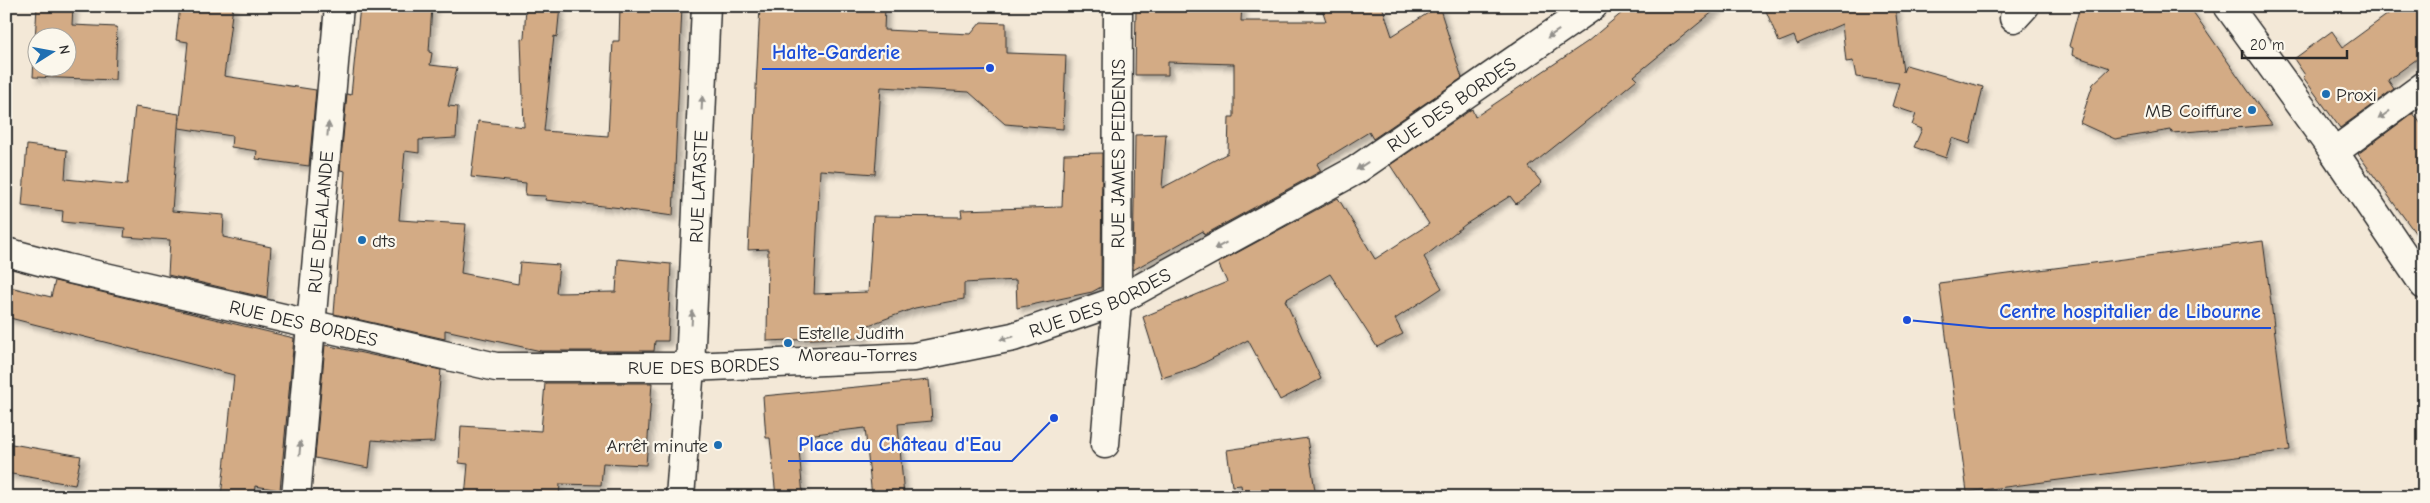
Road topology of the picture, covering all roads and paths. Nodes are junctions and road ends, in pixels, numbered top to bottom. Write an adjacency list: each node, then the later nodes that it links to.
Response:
1 (338, 6): 11 (street, RUE DELALANDE, one-way to 1)
2 (706, 6): 12 (street, RUE LATASTE, one-way to 2)
3 (1118, 6): 10 (street, RUE JAMES PEIDENIS)
4 (1593, 6): 10 (street, RUE DES BORDES, one-way to 10)
5 (2228, 6): 7 (street)
6 (2424, 86): 7 (street, one-way to 7)
7 (2334, 152): 9 (street)
8 (6, 252): 11 (street, RUE DES BORDES)
9 (2424, 285)
10 (1117, 301): 12 (street, RUE DES BORDES, one-way to 12); 13 (street, RUE JAMES PEIDENIS)
11 (311, 324): 12 (street, RUE DES BORDES); 14 (street, RUE DELALANDE, one-way to 11)
12 (690, 366): 15 (street, RUE LATASTE)
13 (1105, 444)
14 (296, 497)
15 (680, 497)

